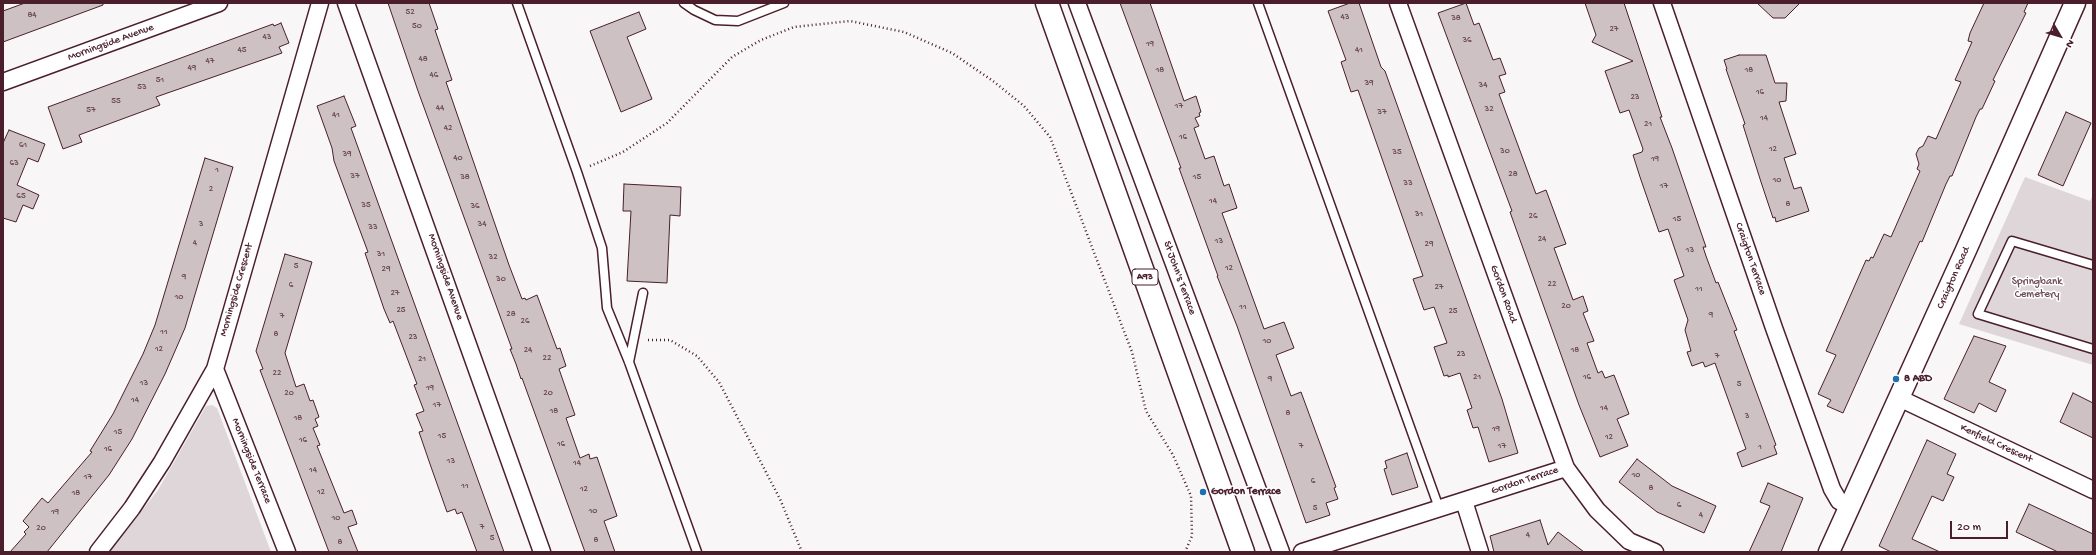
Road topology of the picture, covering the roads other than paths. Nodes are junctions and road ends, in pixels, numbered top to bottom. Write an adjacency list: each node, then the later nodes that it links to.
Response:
1 (219, 3): 13 (street, Morningside Avenue)
2 (320, 3): 18 (street, Morningside Crescent)
3 (346, 3): 27 (street, Morningside Avenue)
4 (517, 3): 17 (lane)
5 (684, 3): 6 (lane)
6 (784, 3)
7 (1047, 3): 29 (main road, A93)
8 (1077, 3): 30 (street, St John's Terrace)
9 (1258, 3): 24 (lane)
10 (1398, 3): 20 (street, Gordon Road)
11 (1662, 3): 23 (street, Craigton Terrace)
12 (2075, 3): 19 (street, Craigton Road)
13 (3, 82)
14 (2093, 264): 16 (lane)
15 (642, 293): 17 (lane)
16 (2093, 350)
17 (629, 362): 28 (lane)
18 (215, 369): 25 (street, Morningside Crescent); 26 (street, Morningside Terrace)
19 (1899, 398): 21 (street, Kenfield Crescent); 23 (street, Craigton Road)
20 (1566, 468): 22 (street, Gordon Terrace); 33 (street, Gordon Road)
21 (2093, 490)
22 (1464, 501): 24 (street, Gordon Terrace); 32 (street)
23 (1850, 507): 34 (street, Craigton Road)
24 (1440, 508): 31 (street, Gordon Terrace)
25 (98, 552)
26 (287, 552)
27 (542, 552)
28 (698, 552)
29 (1243, 552)
30 (1281, 552)
31 (1302, 552)
32 (1480, 552)
33 (1655, 552)
34 (1829, 552)

